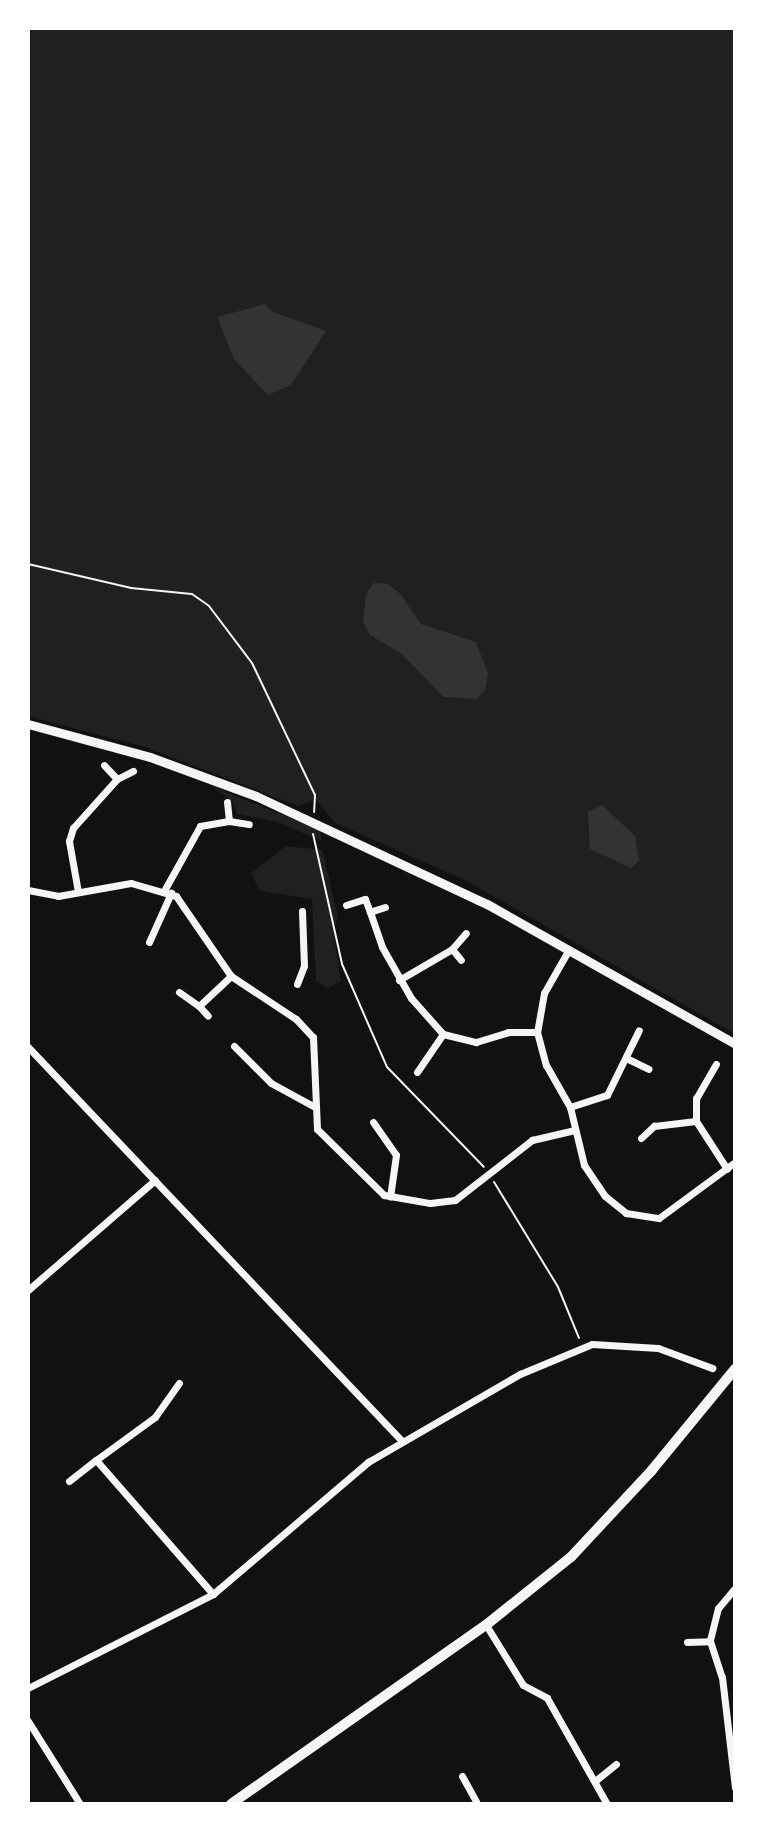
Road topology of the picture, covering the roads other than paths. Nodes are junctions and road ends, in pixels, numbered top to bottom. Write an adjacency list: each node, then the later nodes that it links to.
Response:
1 (28, 724): 18 (street)
2 (104, 765): 4 (street)
3 (133, 771): 4 (street)
4 (117, 779): 10 (street)
5 (227, 802): 6 (street)
6 (229, 821): 7 (street); 9 (street)
7 (249, 824)
8 (28, 890): 10 (street)
9 (168, 891): 10 (street); 16 (street); 20 (street)
10 (78, 892)
11 (346, 905): 14 (street)
12 (385, 907): 14 (street)
13 (302, 911): 22 (street)
14 (370, 912): 21 (street)
15 (466, 933): 17 (street)
16 (149, 942)
17 (452, 949): 19 (street); 21 (street)
18 (568, 951): 27 (street); 29 (street)
19 (461, 960)
20 (231, 976): 24 (street); 36 (street)
21 (399, 980): 28 (street)
22 (297, 984)
23 (179, 992): 24 (street)
24 (199, 1006): 25 (street)
25 (208, 1016)
26 (639, 1030): 32 (street)
27 (537, 1032): 28 (street); 37 (street)
28 (443, 1034): 35 (street)
29 (735, 1044)
30 (234, 1046): 36 (street)
31 (28, 1047): 44 (street)
32 (626, 1058): 34 (street); 37 (street)
33 (716, 1064): 38 (street)
34 (649, 1069)
35 (417, 1072)
36 (313, 1106): 45 (street)
37 (570, 1107): 40 (street)
38 (696, 1121): 41 (street); 43 (street)
39 (373, 1122): 45 (street)
40 (575, 1130): 43 (street); 45 (street)
41 (641, 1138)
42 (735, 1162): 43 (street)
43 (727, 1169)
44 (155, 1180): 46 (street); 50 (street)
45 (390, 1197)
46 (28, 1290)
47 (712, 1368): 50 (street)
48 (735, 1369): 55 (main road)
49 (179, 1383): 51 (street)
50 (402, 1441): 54 (street)
51 (96, 1460): 52 (street); 54 (street)
52 (69, 1481)
53 (735, 1588): 56 (street)
54 (213, 1594): 58 (street)
55 (486, 1625): 62 (street); 66 (main road)
56 (710, 1641): 57 (street); 63 (street)
57 (687, 1642)
58 (28, 1686)
59 (28, 1721): 65 (street)
60 (616, 1764): 62 (street)
61 (462, 1776): 64 (street)
62 (595, 1781): 67 (street)
63 (735, 1787)
64 (475, 1803)
65 (80, 1804)
66 (231, 1804)
67 (607, 1804)

